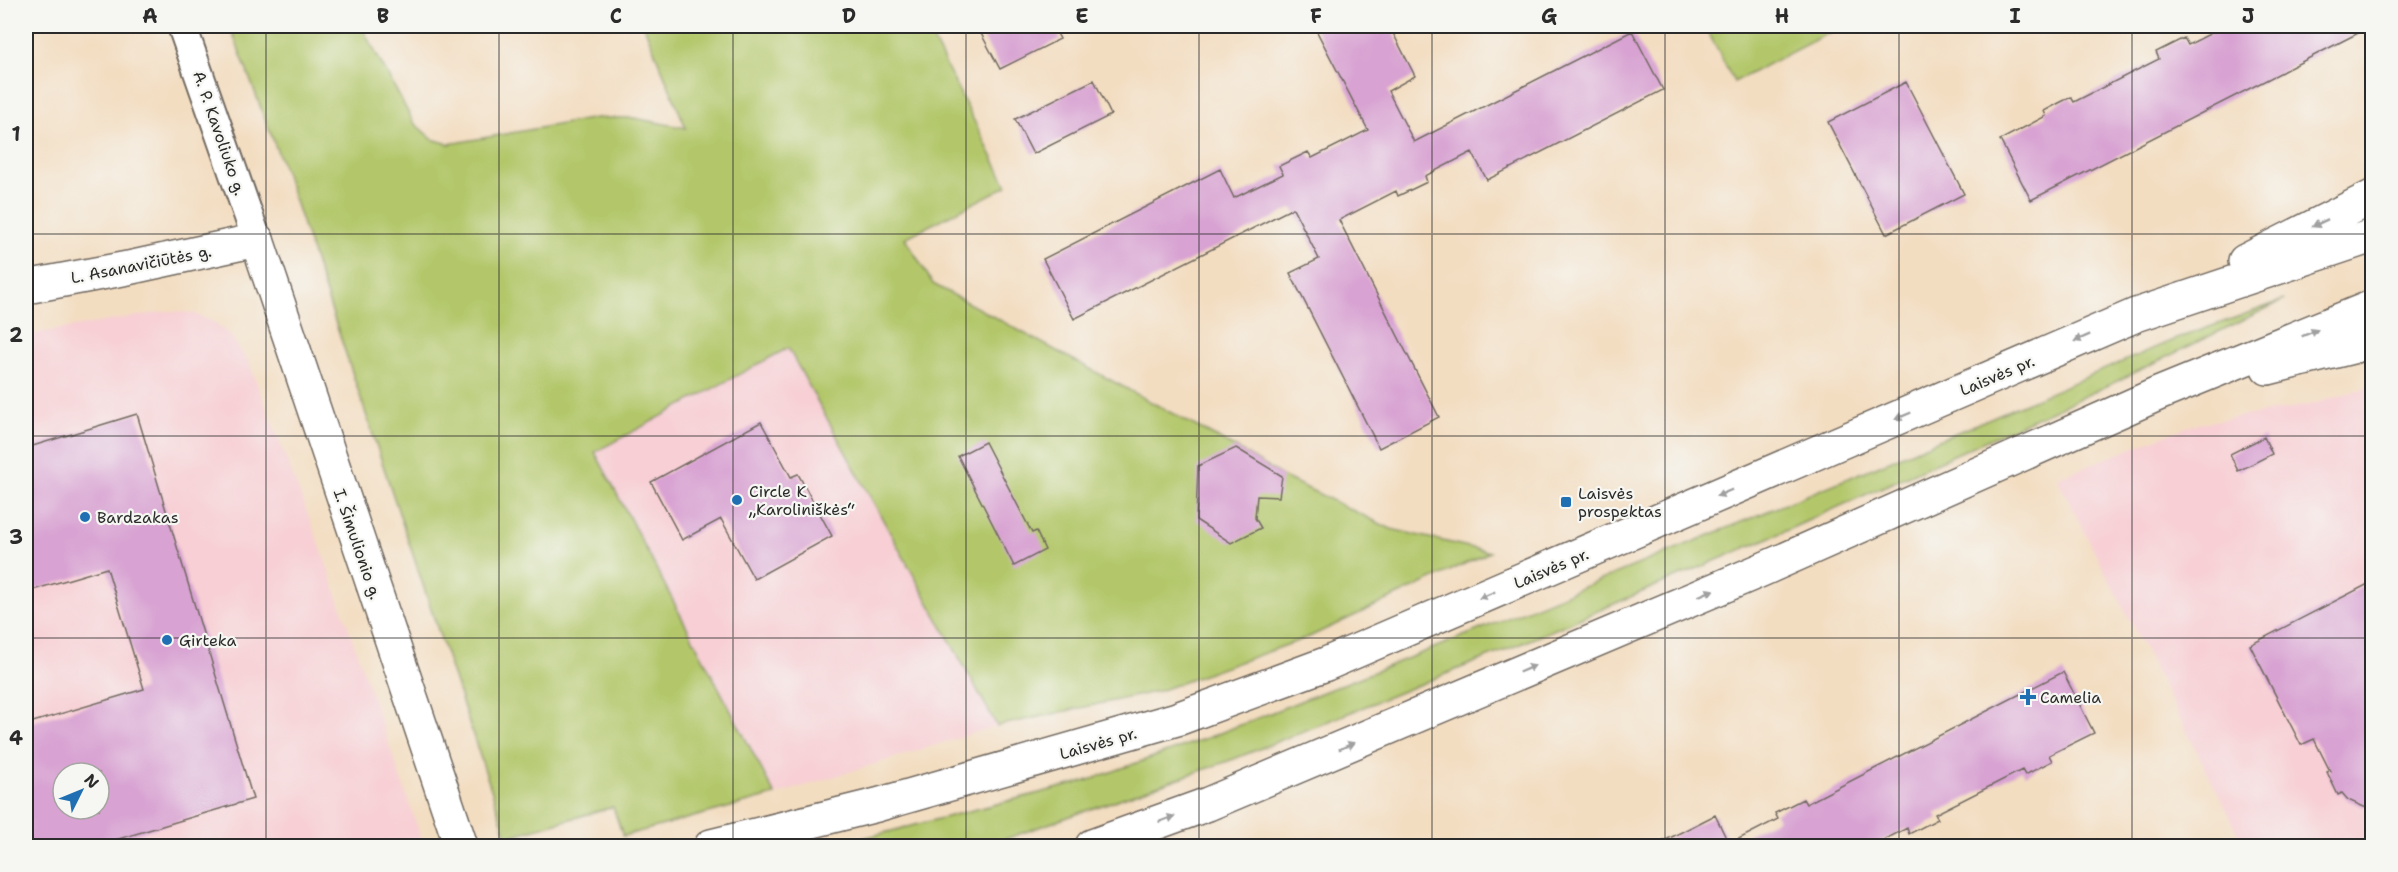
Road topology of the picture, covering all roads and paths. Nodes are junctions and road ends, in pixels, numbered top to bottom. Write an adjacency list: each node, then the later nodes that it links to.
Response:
1 (182, 26): 4 (street, A. P. Kavoliuko g.)
2 (2373, 197): 7 (main road, one-way to 7)
3 (2373, 236): 7 (main road, Laisvės pr.)
4 (257, 240): 5 (main road, L. Asanavičiūtės g.); 10 (main road, I. Šimulionio g.)
5 (26, 287)
6 (2373, 308): 9 (main road, one-way to 6)
7 (2136, 315): 11 (main road, Laisvės pr., one-way to 11)
8 (2373, 342): 9 (main road)
9 (2158, 394): 12 (main road, one-way to 9)
10 (461, 846)
11 (711, 846)
12 (1092, 846)

